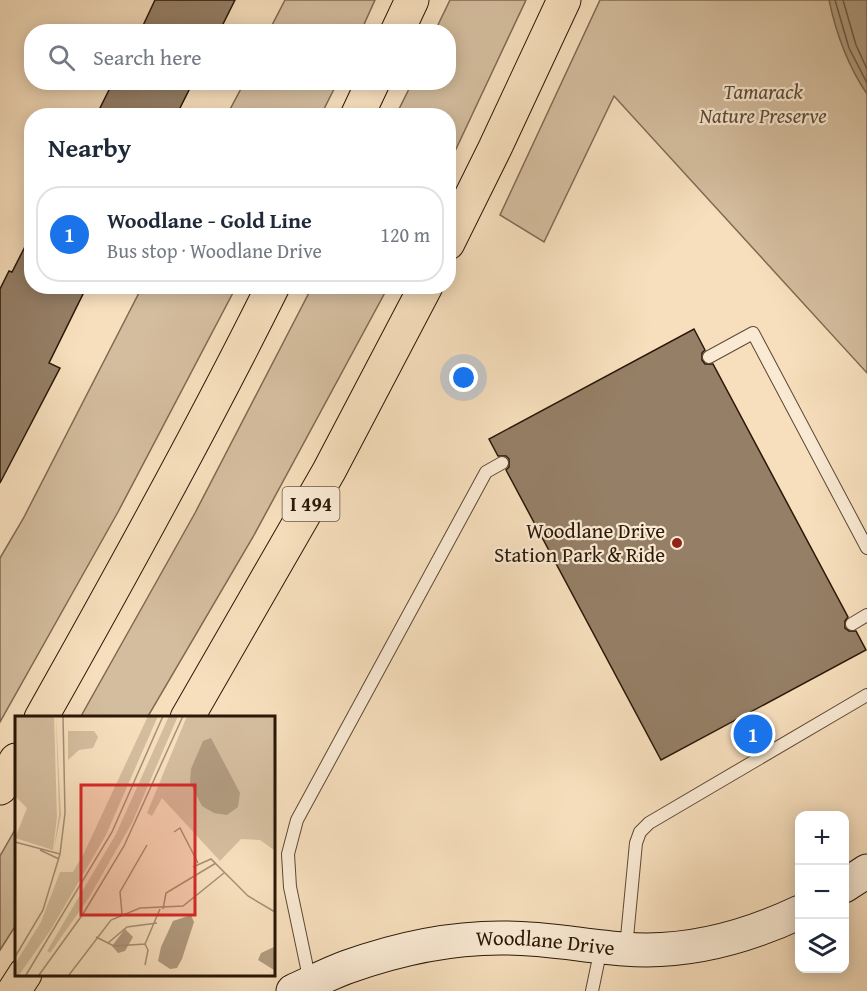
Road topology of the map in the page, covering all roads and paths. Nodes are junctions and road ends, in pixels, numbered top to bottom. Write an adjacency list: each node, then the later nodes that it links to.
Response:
1 (412, 0): 3 (highway)
2 (564, 0): 6 (highway)
3 (401, 24)
4 (369, 90): 5 (highway)
5 (361, 108)
6 (456, 227)
7 (269, 294): 15 (highway)
8 (422, 294): 16 (highway, I 494)
9 (709, 357): 11 (lane)
10 (502, 463): 24 (lane)
11 (867, 548)
12 (867, 615): 13 (lane)
13 (852, 624)
14 (867, 695): 22 (lane)
15 (41, 716)
16 (188, 716)
17 (15, 762): 18 (highway)
18 (0, 788)
19 (867, 871): 20 (street)
20 (849, 883)
21 (795, 914): 22 (street, Woodlane Drive)
22 (614, 948): 24 (street, Woodlane Drive); 26 (lane)
23 (24, 976): 25 (highway)
24 (302, 987)
25 (14, 991)
26 (592, 991)

